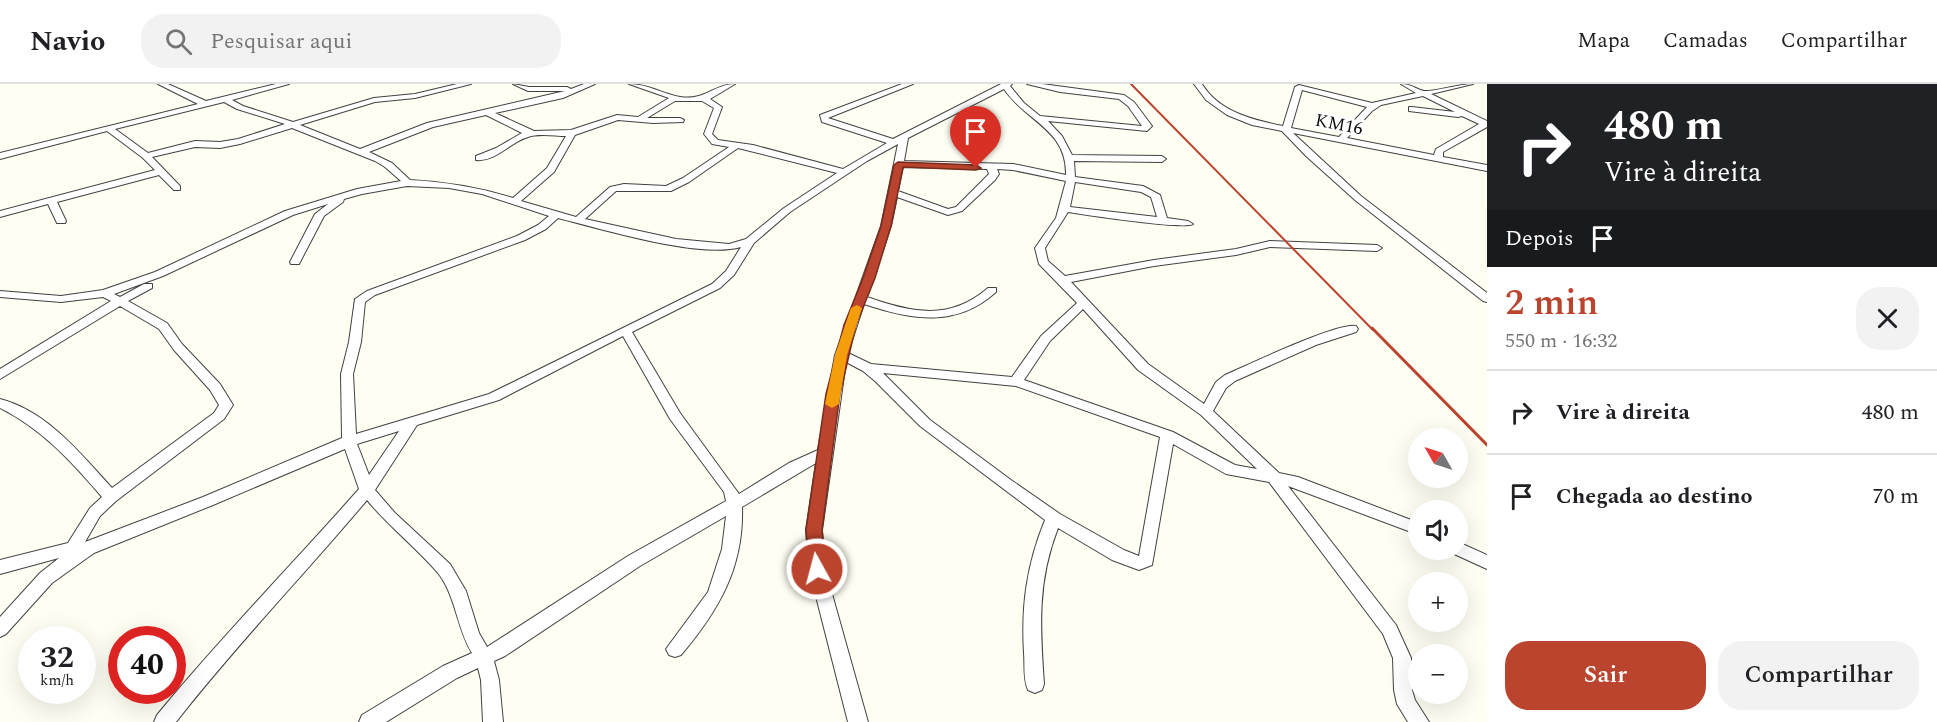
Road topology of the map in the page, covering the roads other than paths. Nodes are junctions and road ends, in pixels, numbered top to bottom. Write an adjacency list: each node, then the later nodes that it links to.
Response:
1 (162, 84): 20 (street)
2 (285, 84): 18 (street)
3 (467, 84): 28 (street)
4 (517, 84): 15 (street)
5 (591, 84): 15 (street)
6 (633, 84): 17 (street)
7 (731, 84): 19 (street)
8 (909, 84): 34 (street)
9 (1007, 84): 25 (street); 34 (street)
10 (1031, 84): 25 (street)
11 (1198, 84): 31 (street, KM16)
12 (1405, 84): 16 (street)
13 (1469, 84): 16 (street)
14 (1297, 86): 21 (street); 31 (street)
15 (578, 89): 23 (street)
16 (1421, 93): 21 (street); 24 (street)
17 (677, 98): 19 (street); 26 (street)
18 (226, 99): 20 (street); 28 (street)
19 (704, 99): 36 (street)
20 (206, 104): 30 (street)
21 (1373, 106): 35 (street)
22 (1412, 109): 24 (street)
23 (486, 112): 32 (street); 37 (street)
24 (1469, 116): 29 (street)
25 (1038, 118): 41 (street)
26 (638, 120): 27 (street); 33 (street)
27 (680, 120)
28 (292, 124): 37 (street); 39 (street)
29 (1486, 124): 43 (street)
30 (109, 129): 38 (street); 39 (street)
31 (1286, 131): 35 (street, KM16); 71 (street)
32 (528, 133): 33 (street); 40 (street)
33 (572, 134): 55 (street)
34 (899, 140): 44 (street); 48 (street)
35 (1340, 141): 43 (street, KM16)
36 (737, 145): 48 (street); 59 (street)
37 (363, 152): 50 (street)
38 (0, 156)
39 (146, 156): 47 (street)
40 (479, 158)
41 (1070, 158): 42 (street); 49 (street)
42 (1162, 159)
43 (1438, 159): 46 (street, KM16)
44 (898, 165): 45 (street); 52 (street)
45 (991, 167): 49 (street); 52 (street)
46 (1487, 168)
47 (162, 171): 51 (street); 53 (street)
48 (844, 172): 63 (street)
49 (1070, 179): 56 (street); 61 (street)
50 (407, 183): 54 (street); 55 (street)
51 (177, 188)
52 (893, 193): 72 (street)
53 (51, 199): 57 (street); 60 (street)
54 (337, 199): 65 (street); 66 (street)
55 (515, 201): 58 (street)
56 (1064, 209): 61 (street); 67 (street)
57 (0, 214)
58 (556, 214): 59 (street); 85 (street)
59 (578, 220): 63 (street)
60 (61, 221)
61 (1162, 222): 62 (street)
62 (1188, 224)
63 (750, 241): 76 (street)
64 (1377, 248): 67 (street)
65 (295, 262)
66 (180, 265): 69 (street); 73 (street)
67 (1063, 280): 74 (street)
68 (992, 290): 72 (street)
69 (105, 293): 70 (street); 73 (street)
70 (0, 294)
71 (1487, 298)
72 (860, 299): 77 (street)
73 (119, 301): 79 (street); 89 (street)
74 (1084, 303): 80 (street); 82 (street)
75 (1352, 329): 82 (street)
76 (625, 330): 83 (street); 90 (street)
77 (841, 355): 78 (street); 86 (street)
78 (868, 368): 80 (street); 91 (street)
79 (0, 375)
80 (1016, 382): 84 (street)
81 (0, 403): 89 (street)
82 (1206, 412): 87 (street)
83 (413, 421): 85 (street); 88 (street)
84 (1168, 435): 87 (street); 91 (street)
85 (349, 441): 88 (street); 94 (street)
86 (826, 452): 90 (street); 104 (street)
87 (1272, 475): 92 (street); 105 (street)
88 (367, 490): 99 (street); 101 (street)
89 (111, 497): 94 (street)
90 (735, 503): 98 (street); 99 (street)
91 (1054, 518): 100 (street)
92 (1408, 525)
93 (1468, 553): 95 (street)
94 (69, 555): 96 (street); 97 (street)
95 (1487, 562)
96 (0, 567)
97 (0, 629)
98 (675, 649)
99 (484, 657): 102 (street); 103 (street)
100 (1035, 684)
101 (164, 722)
102 (369, 722)
103 (492, 722)
104 (858, 722)
105 (1419, 722)

